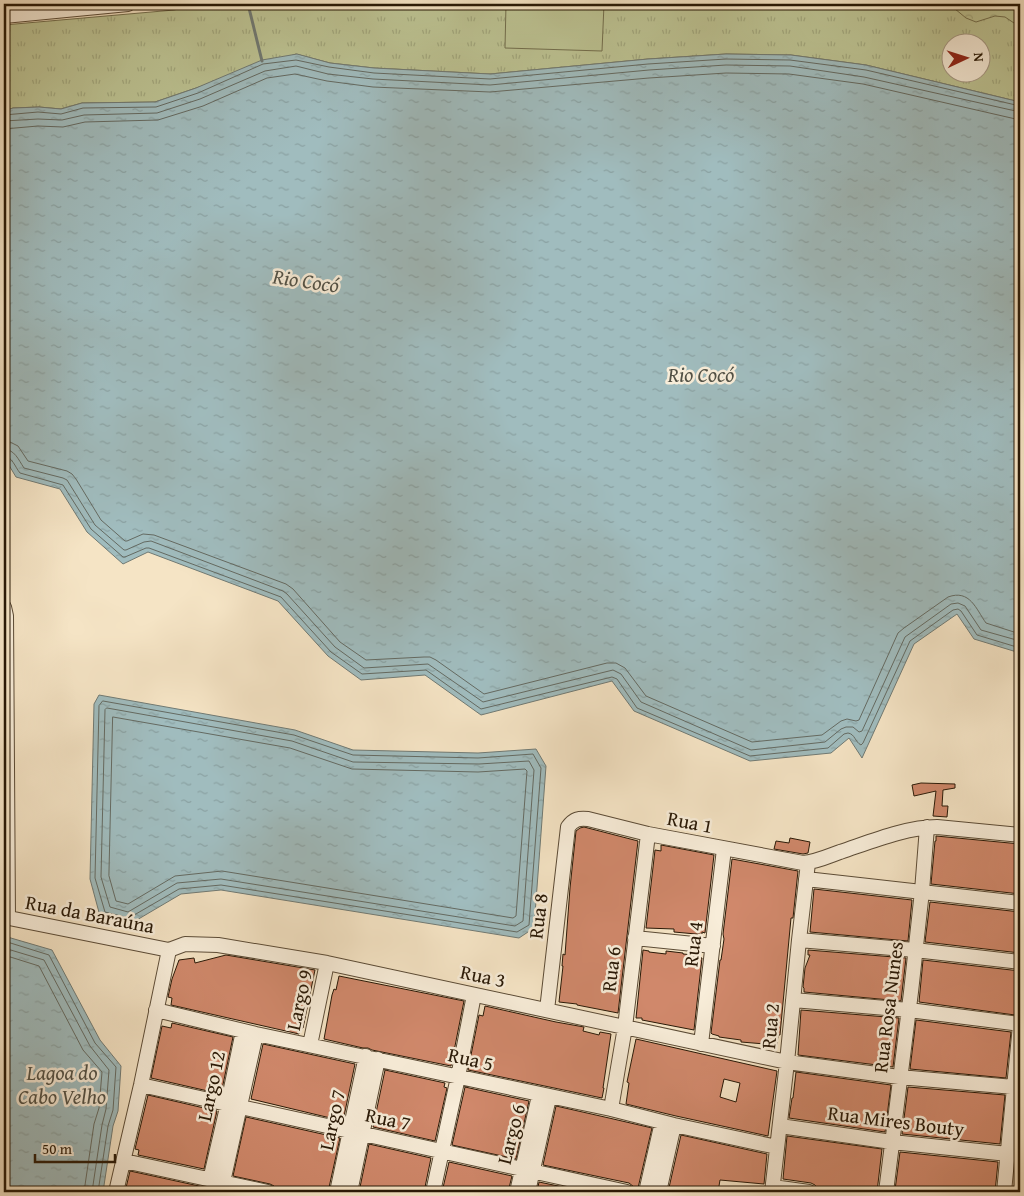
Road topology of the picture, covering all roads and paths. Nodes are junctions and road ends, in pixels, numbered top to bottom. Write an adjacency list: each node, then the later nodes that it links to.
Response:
1 (128, 4): 2 (street)
2 (4, 16)
3 (4, 607): 4 (street)
4 (5, 664): 14 (street)
5 (927, 826): 8 (street); 10 (street); 12 (street, Rua Rosa Nunes)
6 (568, 827): 7 (street, Rua 1); 25 (street, Rua 8)
7 (648, 834): 9 (street, Rua 1); 15 (street, Rua 6)
8 (1020, 835)
9 (724, 849): 10 (street, Rua 1); 17 (street, Rua 4)
10 (808, 863): 11 (street, Rua 2)
11 (806, 879): 12 (street); 16 (street, Rua 2)
12 (922, 891): 13 (street); 19 (street, Rua Rosa Nunes)
13 (1020, 903)
14 (6, 918): 18 (street, Rua da Baraúna)
15 (635, 938): 17 (street); 28 (street, Rua 6)
16 (799, 940): 19 (street); 23 (street, Rua 2)
17 (713, 946): 30 (street, Rua 4)
18 (169, 950): 21 (street, Rua 3); 24 (street)
19 (915, 950): 20 (street); 26 (street, Rua Rosa Nunes)
20 (1020, 962)
21 (328, 963): 22 (street, Rua 3); 31 (street, Largo 9)
22 (474, 995): 25 (street, Rua 3); 34 (street)
23 (793, 1000): 26 (street); 33 (street, Rua 2)
24 (156, 1010): 29 (street, Rua 5); 36 (street)
25 (547, 1010): 28 (street, Rua 3)
26 (909, 1010): 27 (street); 35 (street, Rua Rosa Nunes)
27 (1020, 1025): 37 (street)
28 (624, 1027): 30 (street, Rua 3); 40 (street, Rua 6)
29 (250, 1032): 31 (street, Rua 5); 39 (street, Largo 12)
30 (701, 1044): 33 (street, Rua 3)
31 (310, 1045): 32 (street, Rua 5)
32 (372, 1058): 34 (street, Rua 5); 43 (street, Largo 7)
33 (787, 1062): 35 (street, Rua 3); 42 (street, Rua 2)
34 (458, 1077): 38 (street, Rua 5); 46 (street)
35 (900, 1077): 37 (street, Rua 3); 44 (street, Rua Rosa Nunes)
36 (141, 1085): 39 (street, Rua 7); 48 (street)
37 (1014, 1087): 47 (street)
38 (544, 1096): 40 (street, Rua 5); 49 (street, Largo 6)
39 (234, 1105): 43 (street, Rua 7); 50 (street, Largo 12)
40 (611, 1110): 41 (street, Rua 5)
41 (668, 1124): 45 (street, Rua 5); 60 (street); 61 (street)
42 (780, 1126): 44 (street, Rua Mires Bouty); 45 (street, Rua 2)
43 (356, 1133): 46 (street, Rua 7); 54 (street, Largo 7); 55 (street, Largo 7)
44 (892, 1142): 47 (street, Rua Mires Bouty); 63 (street, Rua Rosa Nunes)
45 (777, 1147): 51 (street, Rua 2)
46 (442, 1150): 49 (street, Rua 7); 56 (street)
47 (1008, 1154): 64 (street)
48 (124, 1160): 50 (street); 52 (street)
49 (528, 1169): 57 (street, Largo 6); 58 (street, Largo 6); 59 (street, Rua 7)
50 (216, 1181): 53 (street)
51 (773, 1190): 62 (street)
52 (116, 1192)
53 (268, 1192)
54 (337, 1192)
55 (350, 1192)
56 (433, 1192)
57 (517, 1192)
58 (528, 1192)
59 (627, 1192)
60 (646, 1192)
61 (659, 1192)
62 (809, 1192)
63 (886, 1192)
64 (1004, 1192)

